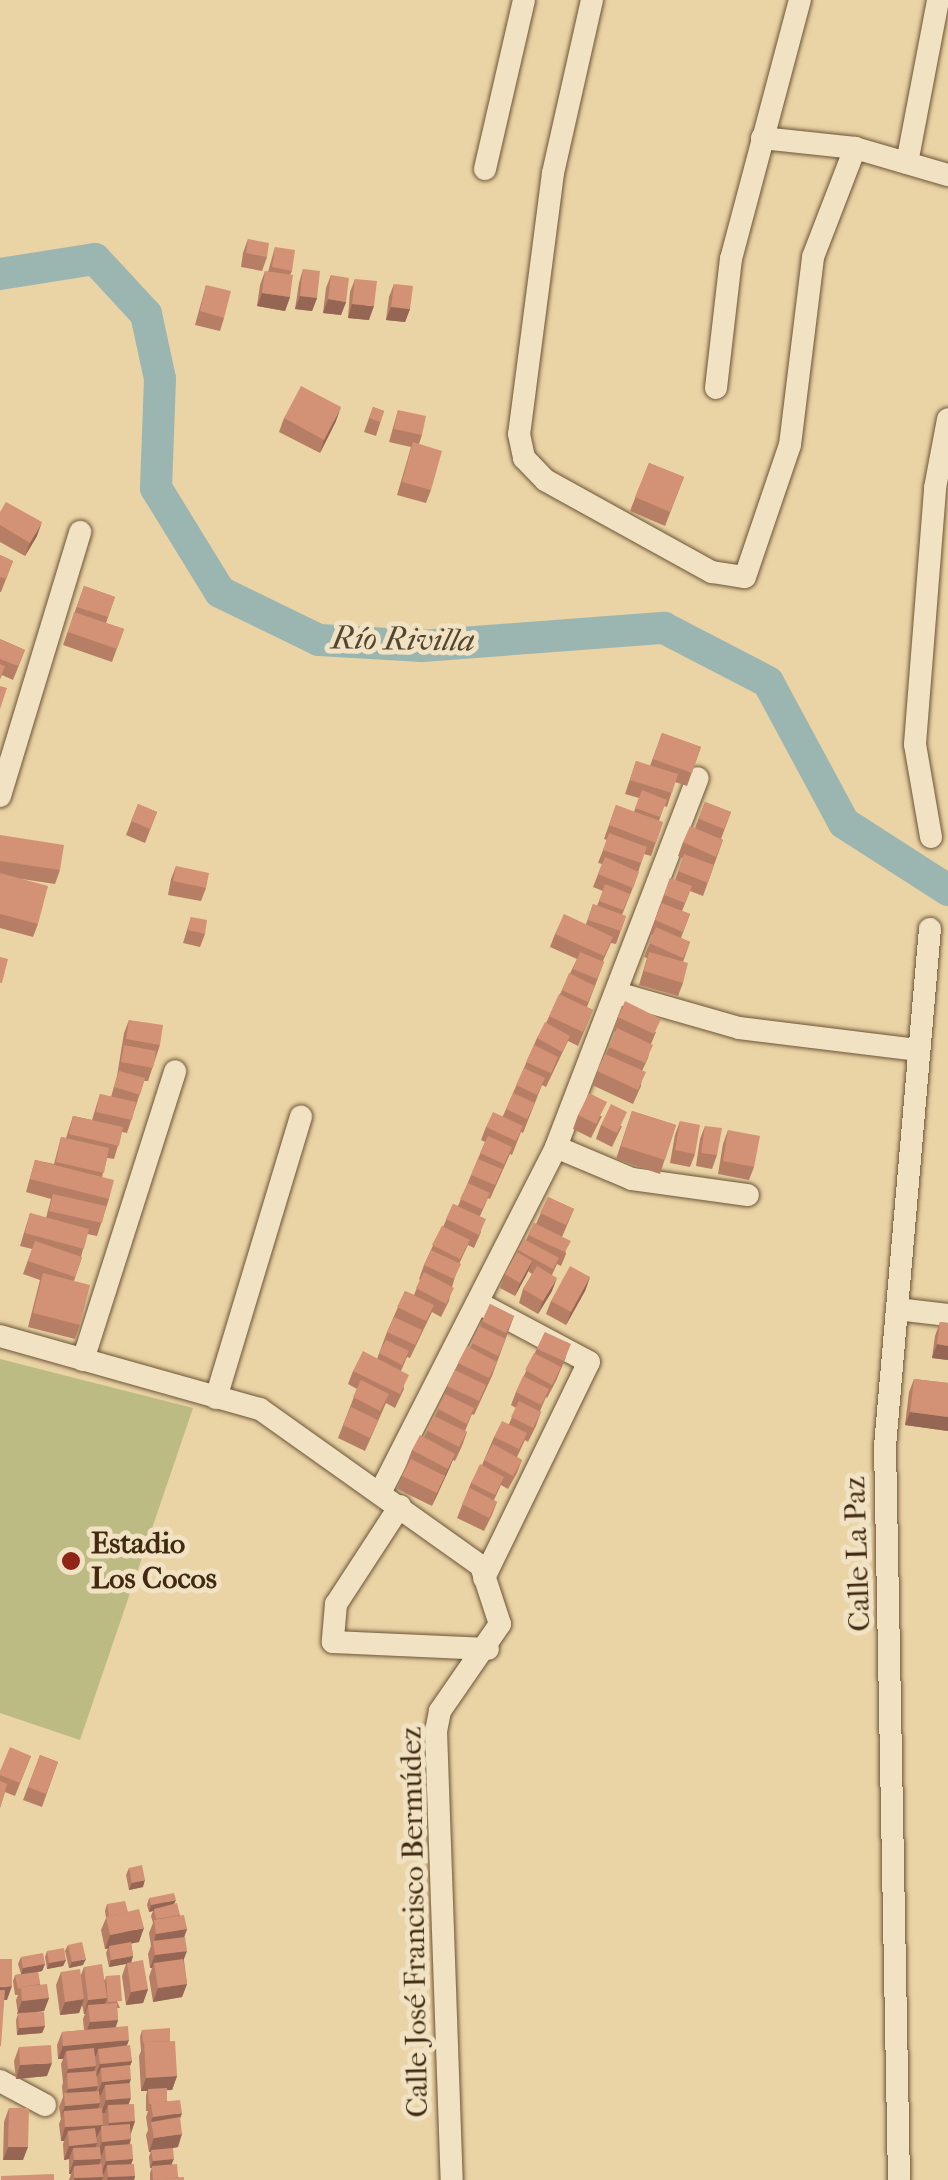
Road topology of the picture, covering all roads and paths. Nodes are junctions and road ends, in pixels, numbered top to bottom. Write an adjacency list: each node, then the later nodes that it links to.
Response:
1 (524, 0): 8 (street)
2 (592, 0): 6 (street)
3 (800, 0): 5 (street)
4 (938, 0): 7 (street)
5 (762, 138): 6 (street); 10 (street)
6 (855, 148): 7 (street)
7 (907, 163): 9 (street)
8 (485, 169)
9 (948, 175)
10 (716, 388)
11 (948, 419): 15 (street)
12 (80, 532): 14 (street)
13 (698, 778): 17 (street)
14 (0, 796)
15 (931, 837)
16 (930, 929): 18 (street, Calle La Paz)
17 (617, 994): 18 (street); 21 (street)
18 (919, 1050): 24 (street, Calle La Paz)
19 (175, 1071): 27 (street)
20 (301, 1118): 28 (street)
21 (556, 1147): 22 (street); 23 (street)
22 (748, 1194)
23 (478, 1303): 29 (street); 30 (street)
24 (897, 1309): 25 (street); 35 (street, Calle La Paz)
25 (948, 1315)
26 (0, 1336): 27 (street)
27 (83, 1360): 28 (street)
28 (216, 1398): 29 (street)
29 (391, 1498): 30 (street); 31 (street)
30 (484, 1578): 31 (street)
31 (488, 1649): 34 (street, Calle José Francisco Bermúdez)
32 (0, 2081): 33 (street)
33 (45, 2106)
34 (452, 2180)
35 (899, 2180)

